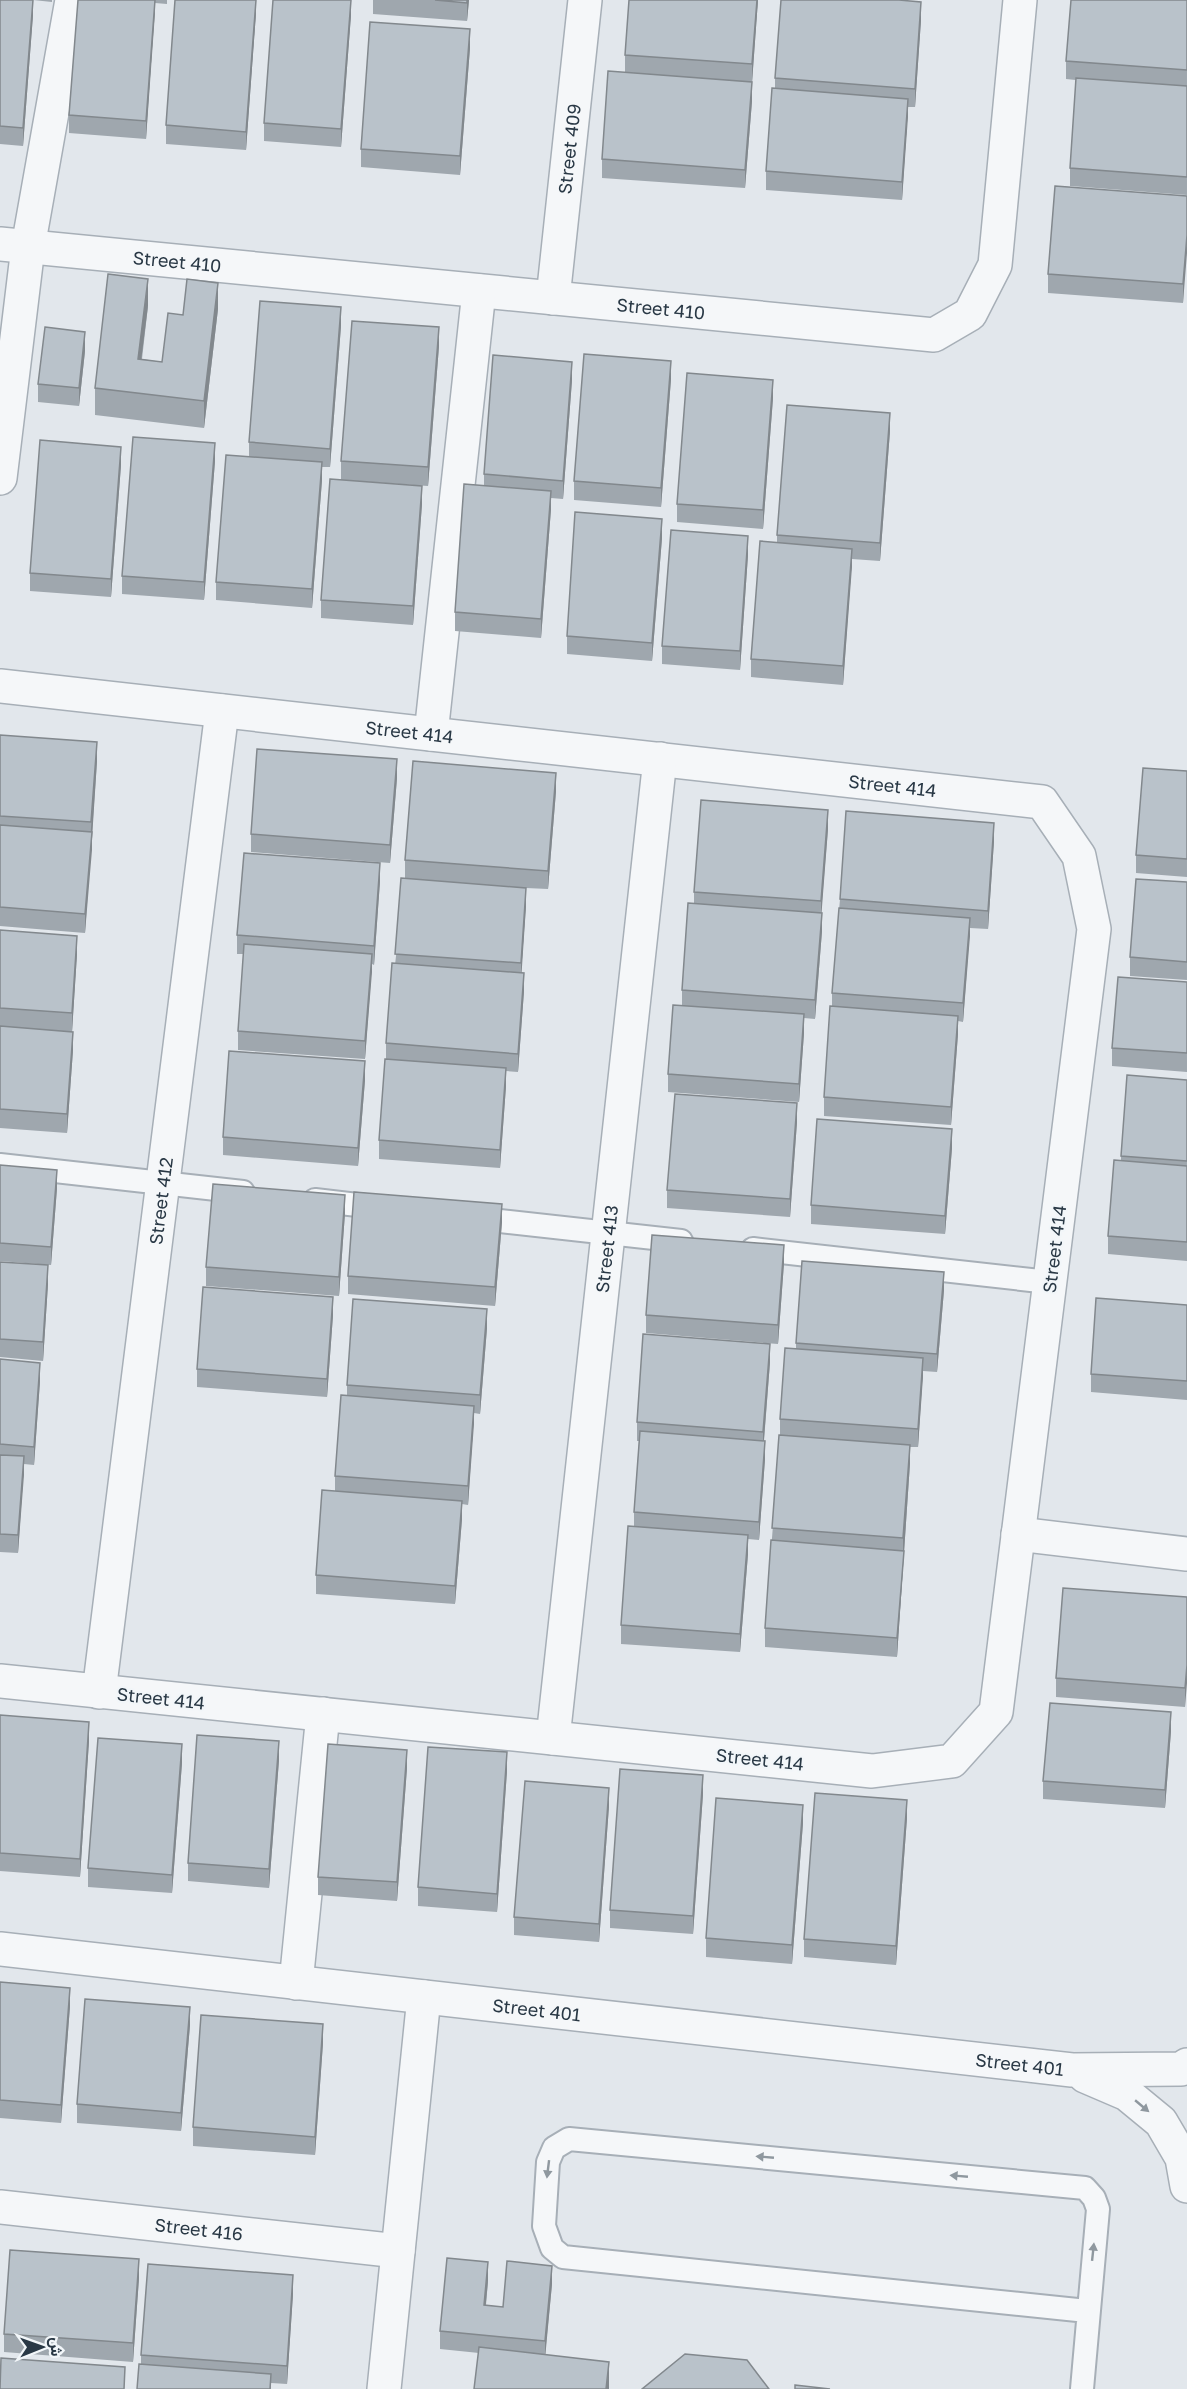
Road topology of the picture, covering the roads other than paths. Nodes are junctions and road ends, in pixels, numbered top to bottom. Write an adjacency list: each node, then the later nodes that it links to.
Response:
1 (72, 0): 4 (street)
2 (585, 0): 6 (street, Street 409)
3 (1020, 0): 6 (street, Street 410)
4 (14, 245): 5 (street, Street 410); 7 (street)
5 (479, 291): 6 (street, Street 410); 10 (street)
6 (553, 298)
7 (0, 478)
8 (0, 686): 9 (street, Street 414)
9 (222, 711): 10 (street, Street 414); 13 (street, Street 412)
10 (431, 734): 11 (street, Street 414)
11 (660, 759): 18 (street, Street 413); 21 (street, Street 414)
12 (0, 1165): 13 (lane)
13 (163, 1183): 14 (lane); 25 (street, Street 412)
14 (268, 1195)
15 (292, 1198): 16 (lane)
16 (409, 1211)
17 (456, 1216): 18 (lane)
18 (608, 1233): 19 (lane); 27 (street, Street 413)
19 (701, 1243)
20 (736, 1247): 21 (lane)
21 (1049, 1282): 22 (street, Street 414)
22 (1018, 1534): 23 (street); 27 (street, Street 414)
23 (1187, 1554)
24 (0, 1681): 25 (street, Street 414)
25 (99, 1692): 26 (street, Street 414)
26 (323, 1714): 27 (street, Street 414); 29 (street)
27 (553, 1738)
28 (0, 1949): 29 (street, Street 401)
29 (296, 1983): 30 (street, Street 401)
30 (424, 1997): 32 (street, Street 401); 35 (street)
31 (1187, 2065): 32 (street, Street 401)
32 (1072, 2070): 33 (street, Street 401, one-way to 33)
33 (1187, 2186)
34 (0, 2207): 35 (street, Street 416)
35 (398, 2251): 37 (street)
36 (1087, 2311): 36 (lane, one-way to 36); 38 (lane)
37 (384, 2389)
38 (1082, 2389)

